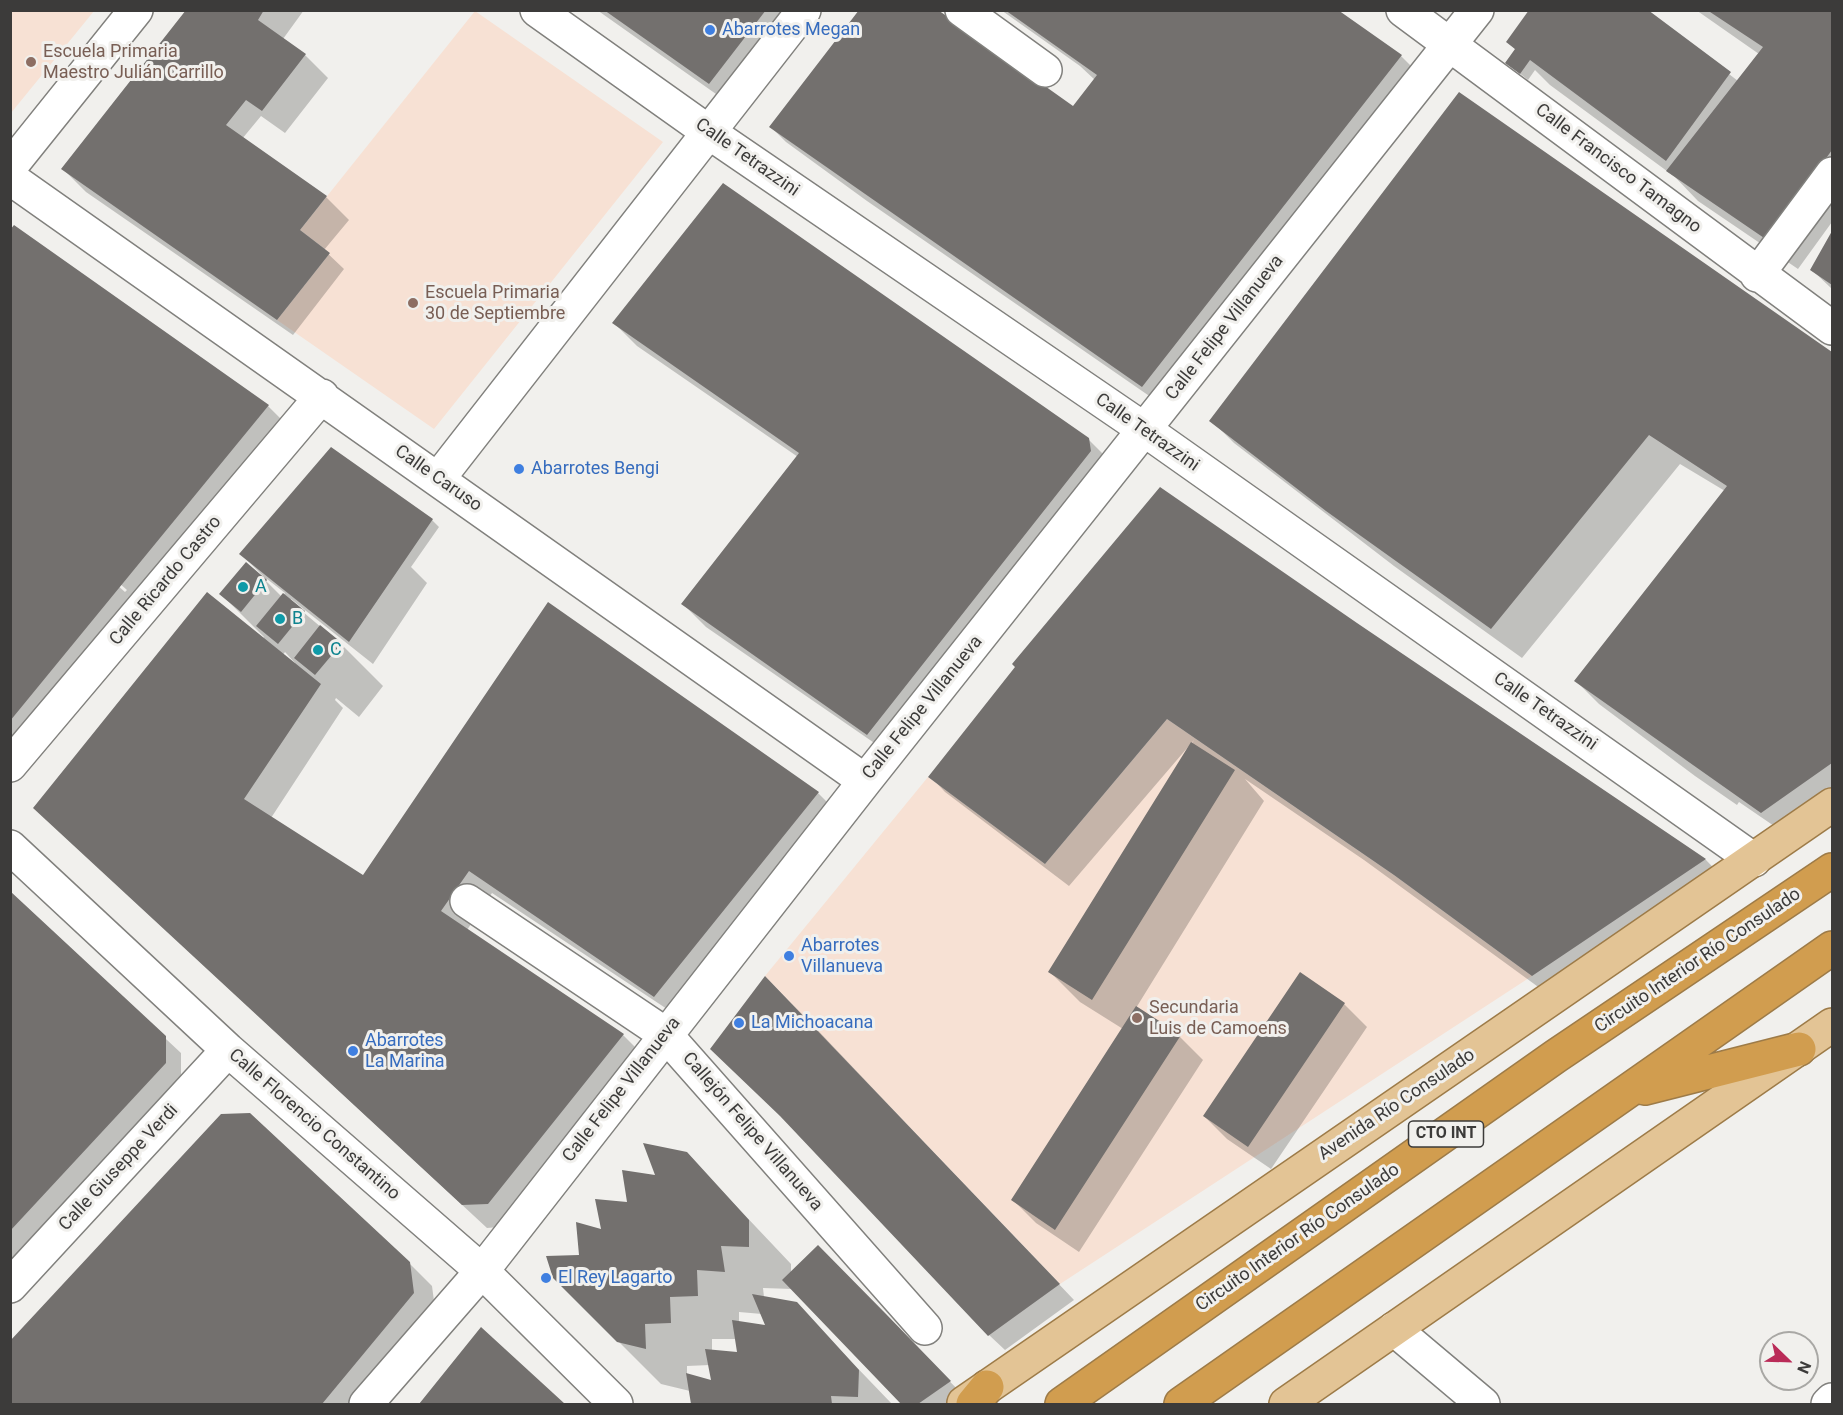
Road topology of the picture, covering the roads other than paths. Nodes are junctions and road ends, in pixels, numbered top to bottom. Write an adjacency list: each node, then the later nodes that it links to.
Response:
1 (136, 10): 10 (street)
2 (537, 10): 9 (street, Calle Tetrazzini)
3 (804, 10): 9 (street)
4 (962, 10): 8 (street)
5 (1403, 10): 7 (street, Calle Francisco Tamagno)
6 (1477, 10): 7 (street, Calle Felipe Villanueva)
7 (1451, 44): 13 (street, Calle Francisco Tamagno); 16 (street, Calle Felipe Villanueva)
8 (1045, 70)
9 (710, 133): 16 (street, Calle Tetrazzini); 17 (street)
10 (10, 167)
11 (1833, 174): 13 (street)
12 (10, 178): 15 (street, Calle Caruso)
13 (1758, 275): 14 (street, Calle Francisco Tamagno)
14 (1833, 328)
15 (322, 396): 17 (street, Calle Caruso); 18 (street, Calle Ricardo Castro)
16 (1144, 430): 19 (street, Calle Felipe Villanueva); 22 (street, Calle Tetrazzini)
17 (438, 479): 19 (street, Calle Caruso)
18 (10, 765)
19 (864, 781): 27 (street, Calle Felipe Villanueva)
20 (1833, 805): 22 (main road, Avenida Río Consulado / CTO INT)
21 (10, 847): 29 (street, Calle Florencio Constantino)
22 (1754, 860): 35 (main road, Avenida Río Consulado / CTO INT)
23 (1833, 870): 39 (highway, Circuito Interior Río Consulado / CTO INT)
24 (467, 901): 27 (street, Callejón Felipe Villanueva)
25 (1833, 948): 30 (highway)
26 (1833, 1025): 28 (main road)
27 (665, 1034): 31 (street, Calle Felipe Villanueva); 33 (street, Callejón Felipe Villanueva)
28 (1799, 1049): 30 (highway); 34 (main road)
29 (228, 1050): 31 (street, Calle Florencio Constantino); 32 (street, Calle Giuseppe Verdi)
30 (1625, 1093): 40 (highway)
31 (482, 1270): 37 (street, Calle Felipe Villanueva); 38 (street, Calle Florencio Constantino)
32 (10, 1286)
33 (926, 1328)
34 (1394, 1329): 41 (main road); 42 (street)
35 (974, 1399)
36 (1833, 1400): 43 (street)
37 (366, 1404)
38 (616, 1404)
39 (1062, 1404)
40 (1180, 1404)
41 (1286, 1404)
42 (1483, 1404)
43 (1828, 1404)

